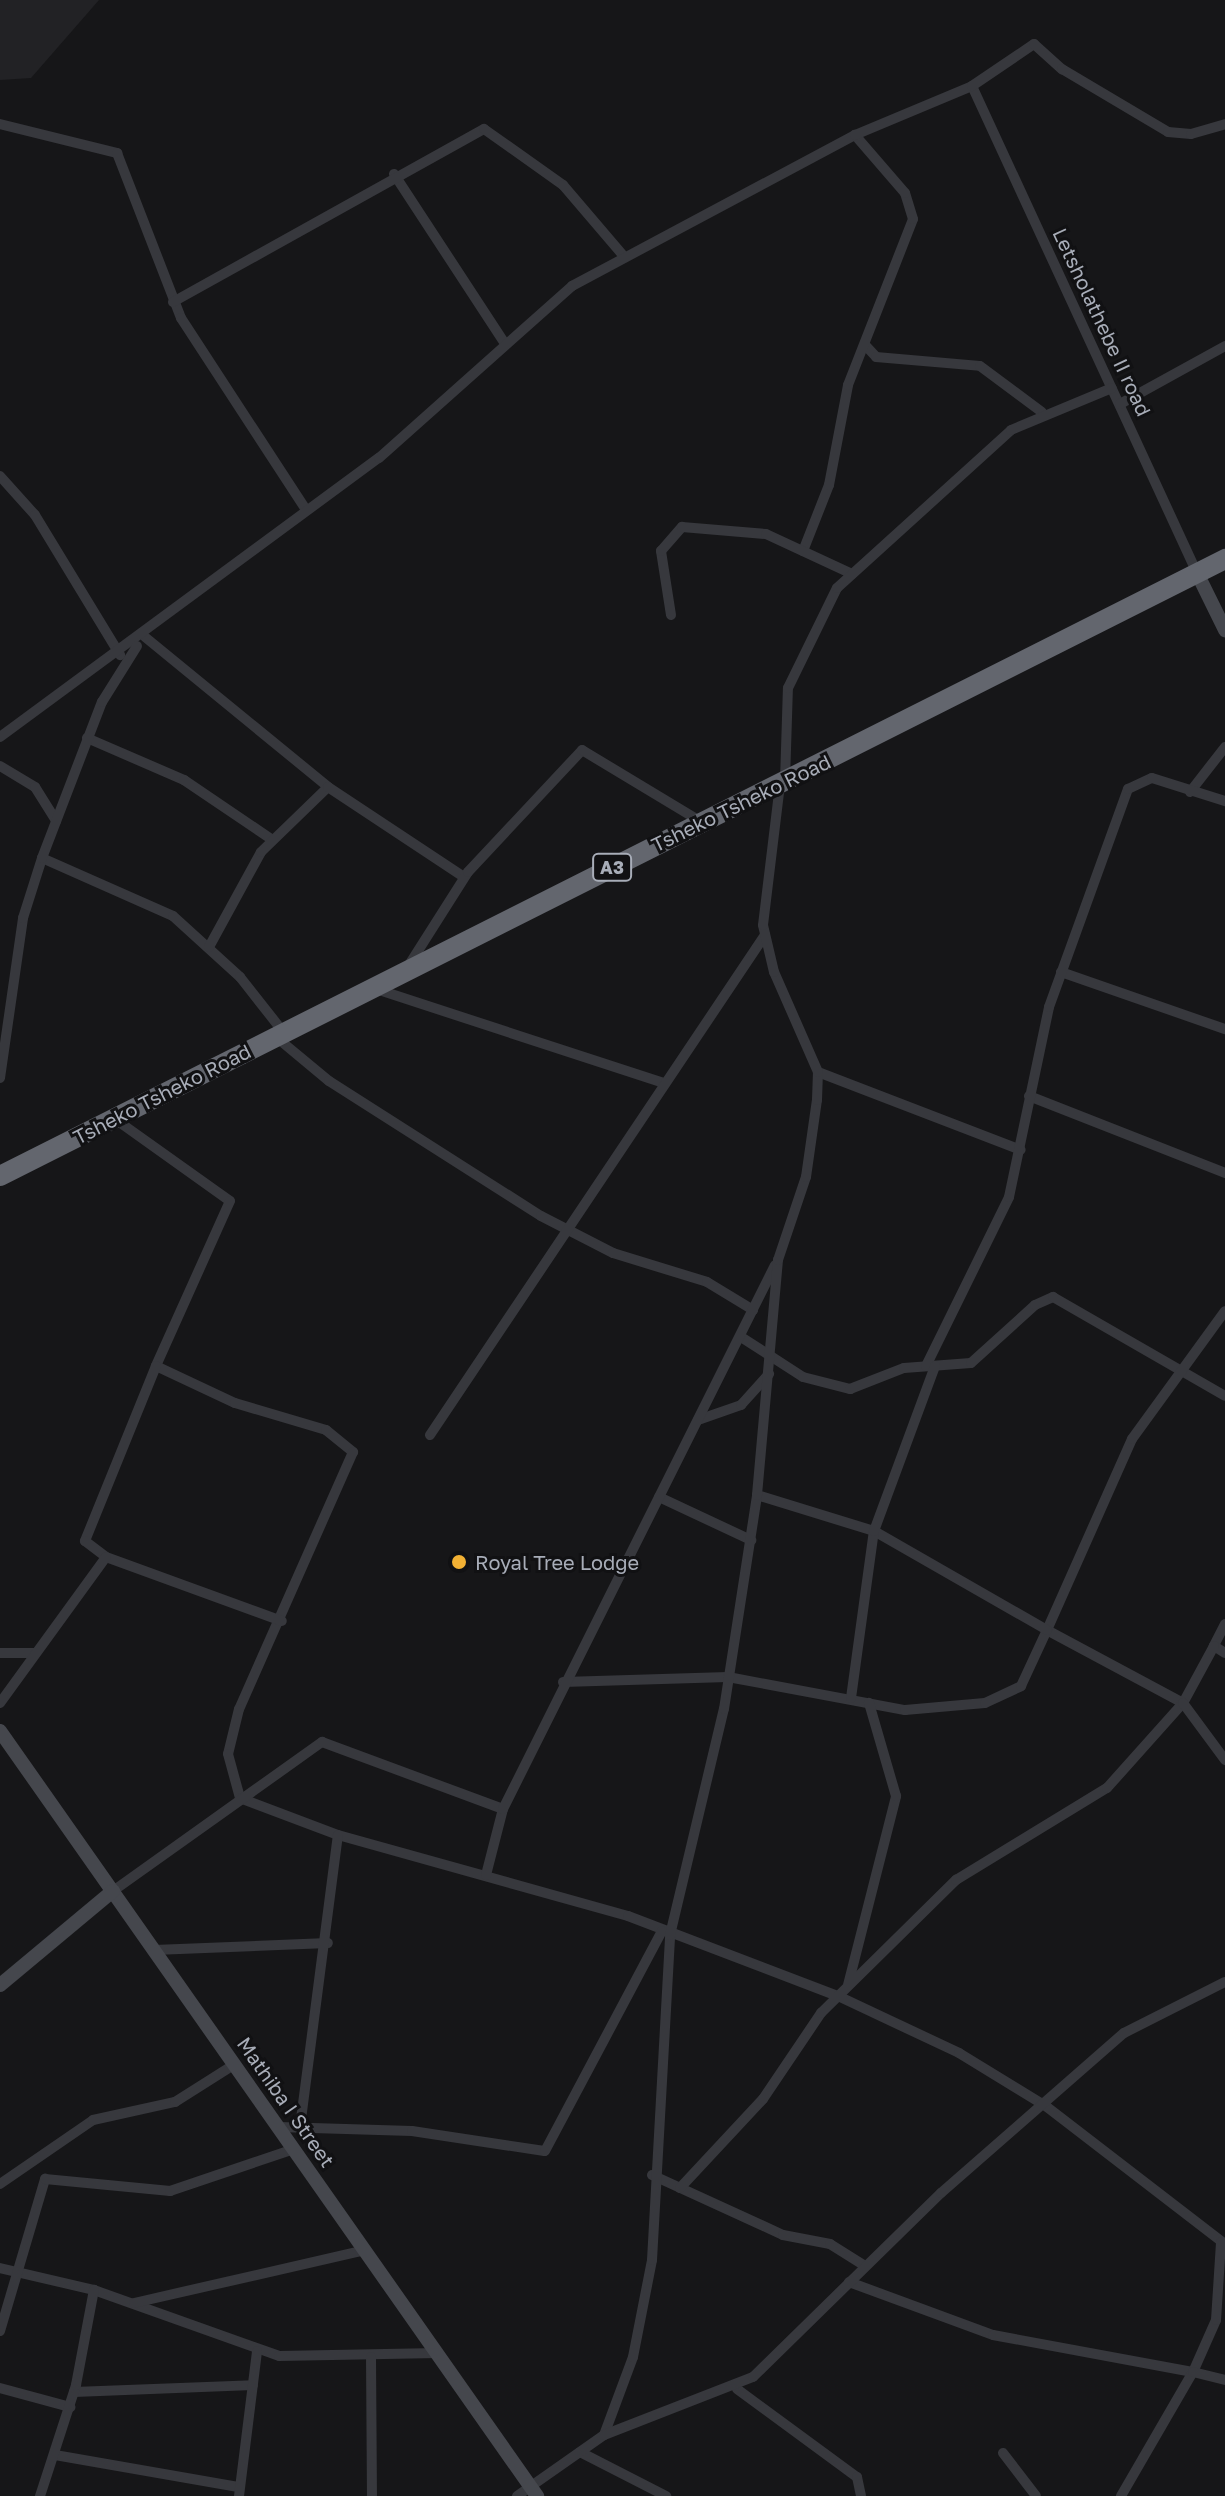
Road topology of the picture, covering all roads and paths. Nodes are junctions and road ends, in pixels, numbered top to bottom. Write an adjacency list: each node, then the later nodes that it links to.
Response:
1 (972, 86): 3 (street); 4 (street); 11 (street, Letsholathebe II road)
2 (0, 124): 7 (street)
3 (1225, 124)
4 (855, 135): 6 (street); 9 (street)
5 (394, 174): 6 (street); 7 (street); 8 (street)
6 (622, 254): 8 (street)
7 (173, 302): 15 (street)
8 (504, 342): 15 (street)
9 (865, 345): 13 (street); 16 (street)
10 (1225, 346): 12 (street)
11 (1112, 388): 12 (street, Letsholathebe II road); 13 (street)
12 (1120, 404): 18 (street, Letsholathebe II road)
13 (1042, 412): 19 (street)
14 (0, 476): 23 (street)
15 (306, 510): 22 (street)
16 (803, 551): 19 (street); 20 (street)
17 (1225, 559): 18 (highway, Tsheko Tsheko Road / A3)
18 (1197, 573): 21 (street); 28 (highway, Tsheko Tsheko Road / A3)
19 (852, 574): 28 (street)
20 (671, 615)
21 (1225, 630)
22 (143, 638): 23 (street); 25 (street); 29 (street)
23 (120, 655): 24 (street)
24 (0, 737)
25 (87, 738): 32 (street); 34 (street)
26 (1225, 747): 30 (street)
27 (0, 766): 32 (street)
28 (782, 784): 33 (highway, Tsheko Tsheko Road / A3); 37 (street)
29 (328, 787): 34 (street); 36 (street)
30 (1190, 792): 31 (street); 39 (street)
31 (1225, 801)
32 (56, 821): 35 (street)
33 (703, 823): 36 (street); 40 (highway, Tsheko Tsheko Road / A3)
34 (271, 839): 38 (street)
35 (42, 858): 38 (street); 45 (street)
36 (464, 877): 40 (street)
37 (765, 935): 44 (street); 46 (street)
38 (209, 947): 43 (street)
39 (1061, 972): 42 (street); 47 (street)
40 (404, 973): 41 (highway, Tsheko Tsheko Road / A3)
41 (373, 989): 43 (highway, Tsheko Tsheko Road / A3); 46 (street)
42 (1225, 1029)
43 (280, 1035): 48 (highway, Tsheko Tsheko Road / A3); 52 (street)
44 (818, 1072): 49 (street); 53 (street)
45 (0, 1078)
46 (663, 1083): 52 (street)
47 (1029, 1096): 49 (street); 50 (street)
48 (115, 1119): 51 (highway, Tsheko Tsheko Road / A3); 58 (street)
49 (1021, 1150): 59 (street)
50 (1225, 1173)
51 (0, 1176)
52 (567, 1230): 54 (street); 64 (street)
53 (778, 1260): 54 (street); 57 (street)
54 (753, 1310): 56 (street)
55 (1225, 1311): 60 (street)
56 (741, 1337): 57 (street); 63 (street)
57 (771, 1360): 59 (street); 61 (street)
58 (156, 1366): 69 (street); 70 (street)
59 (931, 1366): 60 (street); 67 (street)
60 (1181, 1366): 62 (street); 72 (street)
61 (770, 1373): 63 (street); 65 (street)
62 (1225, 1396)
63 (698, 1420): 66 (street)
64 (430, 1435)
65 (757, 1495): 67 (street); 68 (street)
66 (659, 1497): 68 (street); 78 (street)
67 (874, 1531): 72 (street); 79 (street)
68 (751, 1540): 77 (street)
69 (106, 1557): 70 (street); 75 (street)
70 (282, 1621): 85 (street)
71 (1225, 1624): 73 (street)
72 (1047, 1630): 81 (street); 82 (street)
73 (1214, 1646): 76 (street); 82 (street)
74 (0, 1653): 75 (street)
75 (35, 1653): 80 (street)
76 (1225, 1653)
77 (728, 1677): 78 (street); 79 (street); 90 (street)
78 (563, 1682): 86 (street)
79 (851, 1698): 81 (street)
80 (0, 1703)
81 (869, 1703): 95 (street)
82 (1183, 1703): 84 (street); 95 (street)
83 (2, 1740): 89 (street, Mathiba I Street)
84 (1225, 1760)
85 (240, 1798): 86 (street); 87 (street); 89 (street)
86 (503, 1809): 88 (street)
87 (338, 1835): 88 (street); 91 (street)
88 (486, 1875): 90 (street)
89 (113, 1891): 92 (street, Mathiba I Street); 94 (street)
90 (666, 1933): 96 (street); 100 (street); 102 (street)
91 (328, 1943): 92 (street); 100 (street)
92 (154, 1950): 97 (street, Mathiba I Street)
93 (1225, 1982): 98 (street)
94 (0, 1985)
95 (847, 1987): 96 (street)
96 (838, 1996): 98 (street); 104 (street)
97 (235, 2064): 99 (street, Mathiba I Street); 103 (street)
98 (1047, 2107): 105 (street); 107 (street)
99 (279, 2127): 100 (street); 101 (street, Mathiba I Street)
100 (300, 2127)
101 (294, 2149): 106 (street, Mathiba I Street); 109 (street)
102 (652, 2175): 104 (street); 124 (street)
103 (0, 2184)
104 (680, 2188): 107 (street)
105 (1223, 2243): 117 (street)
106 (366, 2250): 112 (street); 115 (street, Mathiba I Street)
107 (865, 2266): 110 (street)
108 (0, 2268): 109 (street)
109 (20, 2271): 111 (street); 113 (street)
110 (849, 2282): 117 (street); 121 (street)
111 (94, 2290): 112 (street); 122 (street)
112 (134, 2303): 114 (street)
113 (0, 2331)
114 (257, 2351): 116 (street); 119 (street)
115 (438, 2353): 116 (street); 129 (street, Mathiba I Street)
116 (371, 2357): 131 (street)
117 (1193, 2372): 118 (street); 136 (street)
118 (1225, 2380)
119 (253, 2385): 122 (street); 128 (street)
120 (0, 2388): 123 (street)
121 (737, 2389): 124 (street); 134 (street)
122 (74, 2392): 123 (street)
123 (70, 2407): 127 (street)
124 (604, 2435): 125 (street)
125 (580, 2452): 129 (street); 133 (street)
126 (1003, 2453): 135 (street)
127 (55, 2455): 128 (street); 130 (street)
128 (239, 2491)
129 (534, 2491): 132 (street)
130 (40, 2496)
131 (372, 2496)
132 (517, 2496)
133 (666, 2496)
134 (861, 2496)
135 (1036, 2496)
136 (1121, 2496)

